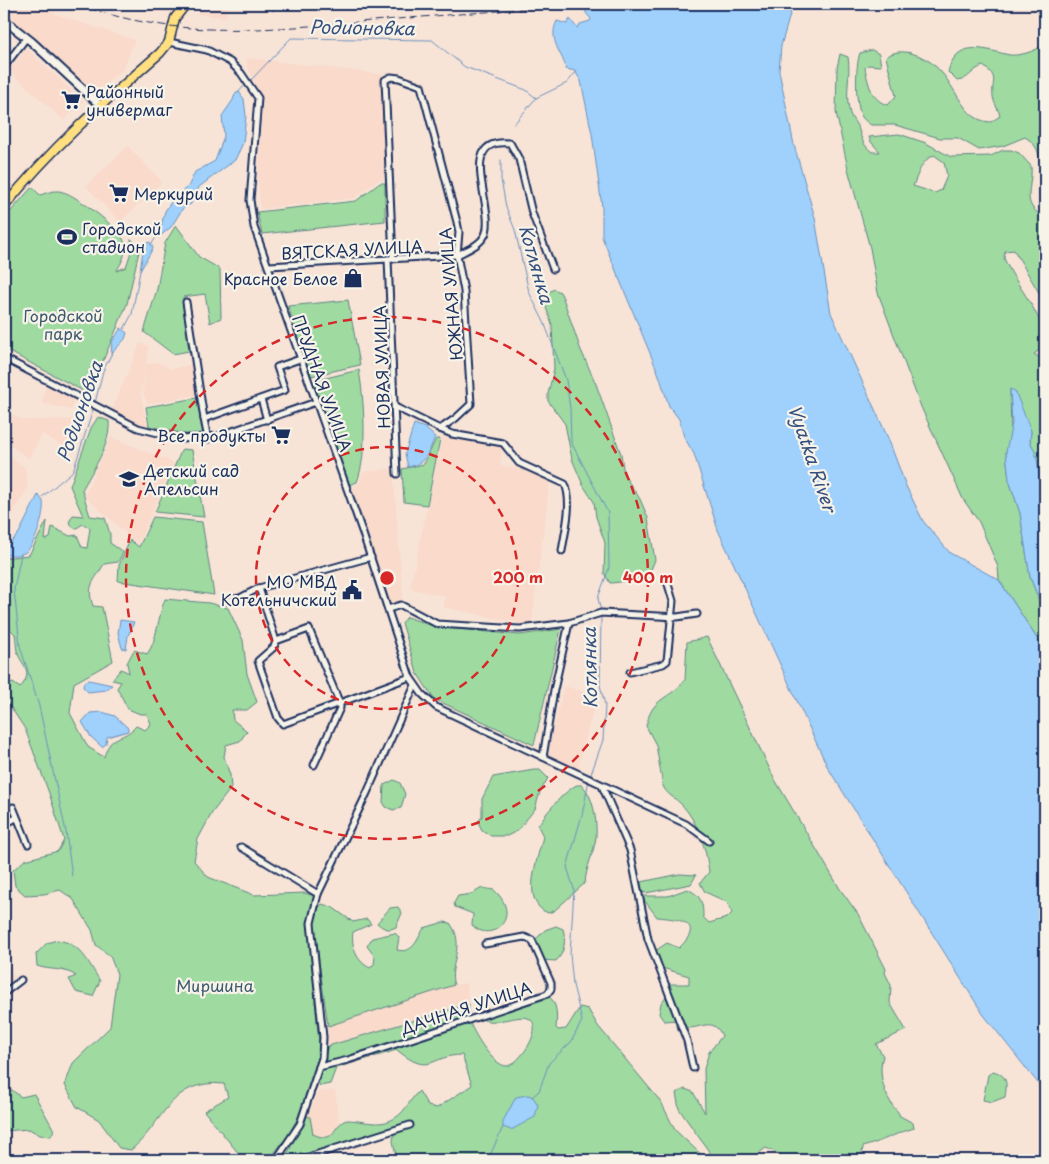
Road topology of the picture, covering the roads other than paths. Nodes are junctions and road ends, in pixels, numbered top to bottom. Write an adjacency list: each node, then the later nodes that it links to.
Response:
1 (186, 4): 4 (main road)
2 (4, 20): 3 (street)
3 (27, 37): 5 (street); 7 (street)
4 (169, 42): 7 (main road); 11 (street, ПРУДНАЯ УЛИЦА)
5 (4, 67)
6 (420, 86): 9 (street, ЮЖНАЯ УЛИЦА); 10 (street, НОВАЯ УЛИЦА)
7 (101, 106): 8 (main road)
8 (4, 207)
9 (457, 255): 10 (street, ВЯТСКАЯ УЛИЦА); 12 (street, ВЯТСКАЯ УЛИЦА); 21 (street, ЮЖНАЯ УЛИЦА)
10 (391, 259): 11 (street, ВЯТСКАЯ УЛИЦА); 18 (street, НОВАЯ УЛИЦА)
11 (269, 266): 15 (street, ПРУДНАЯ УЛИЦА)
12 (553, 269)
13 (186, 302): 19 (street)
14 (4, 358): 22 (street)
15 (300, 358): 16 (street); 17 (street, ПРУДНАЯ УЛИЦА)
16 (260, 398): 19 (street); 20 (street)
17 (316, 402): 20 (street); 25 (street, ПРУДНАЯ УЛИЦА)
18 (395, 407): 21 (street); 23 (street, НОВАЯ УЛИЦА)
19 (204, 419): 22 (street)
20 (267, 420): 22 (street)
21 (440, 429): 24 (street)
22 (208, 439)
23 (397, 474)
24 (562, 551)
25 (370, 557): 27 (street); 29 (street, ПРУДНАЯ УЛИЦА)
26 (667, 581): 31 (street)
27 (259, 588): 28 (street); 33 (street)
28 (225, 601)
29 (388, 609): 32 (street); 35 (street, ПРУДНАЯ УЛИЦА)
30 (697, 614): 31 (street)
31 (670, 617): 32 (street); 34 (street)
32 (569, 623): 38 (street)
33 (276, 641): 37 (street); 37 (street)
34 (630, 672)
35 (410, 677): 36 (street, ПРУДНАЯ УЛИЦА); 37 (street)
36 (415, 685): 38 (street, ПРУДНАЯ УЛИЦА); 47 (street)
37 (340, 704): 39 (street)
38 (543, 757): 40 (street, ПРУДНАЯ УЛИЦА)
39 (314, 765)
40 (602, 785): 44 (street, ПРУДНАЯ УЛИЦА); 52 (street)
41 (13, 807): 42 (street)
42 (16, 818): 43 (street); 45 (street)
43 (4, 824)
44 (709, 841)
45 (28, 844)
46 (241, 848): 47 (street)
47 (318, 894): 51 (street)
48 (485, 944): 51 (street, ДАЧНАЯ УЛИЦА)
49 (21, 980): 50 (street)
50 (4, 993)
51 (320, 1067): 54 (street)
52 (693, 1068)
53 (410, 1126): 55 (street)
54 (276, 1160)
55 (299, 1160)

